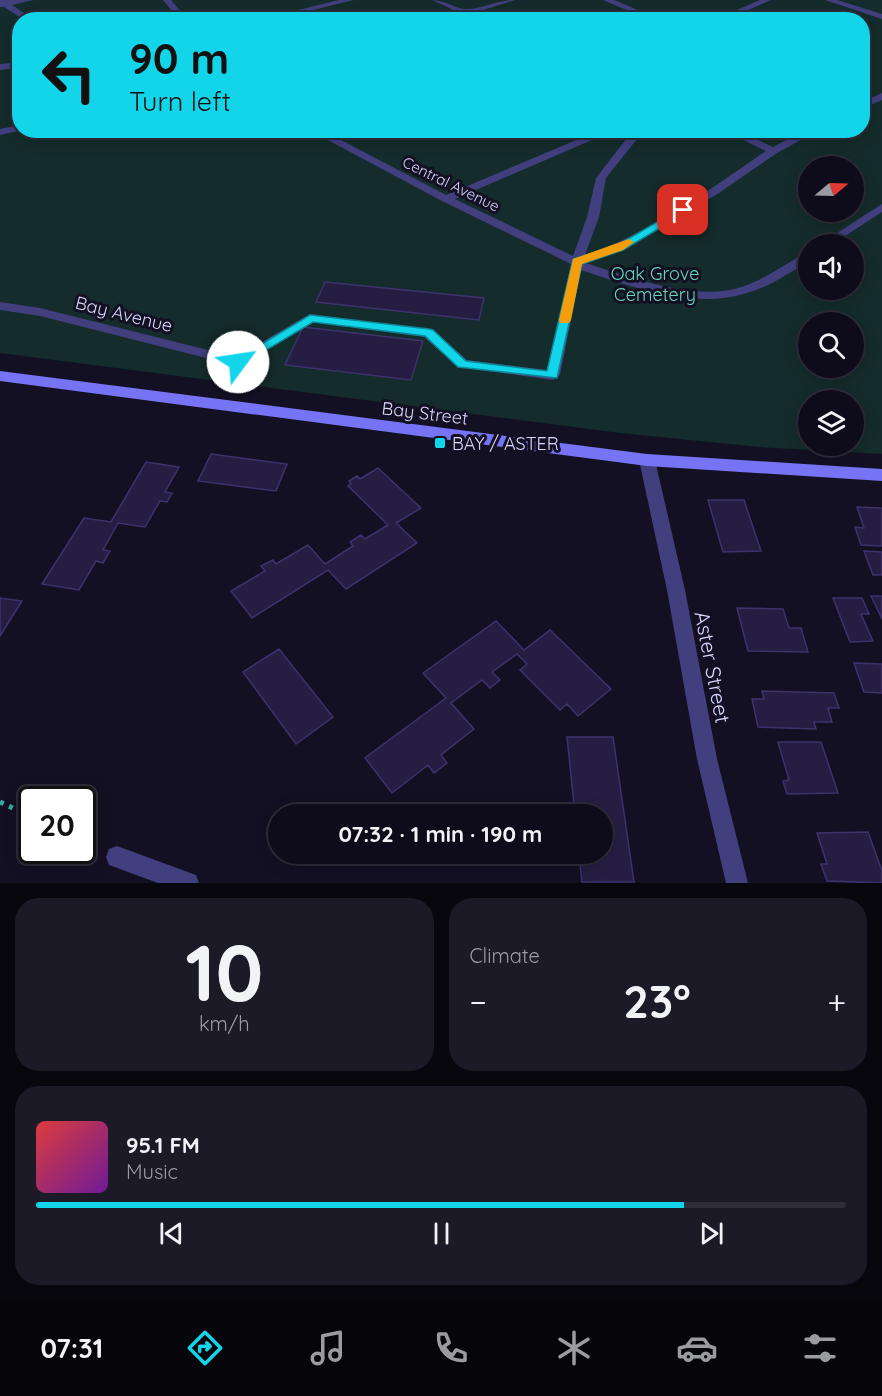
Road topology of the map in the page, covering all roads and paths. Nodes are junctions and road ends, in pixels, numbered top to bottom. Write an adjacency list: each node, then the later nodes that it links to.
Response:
1 (29, 0): 10 (street)
2 (167, 0): 14 (street)
3 (350, 0): 12 (street)
4 (436, 0): 16 (street)
5 (511, 0): 16 (street)
6 (607, 0): 17 (street)
7 (750, 0): 9 (street)
8 (829, 0): 19 (street)
9 (763, 2): 18 (street)
10 (1, 4): 13 (street)
11 (297, 6): 12 (street)
12 (306, 11): 15 (street)
13 (16, 12)
14 (177, 12)
15 (301, 12)
16 (466, 12)
17 (638, 12)
18 (738, 12)
19 (867, 12)
20 (329, 138): 26 (street, Central Avenue)
21 (591, 138): 26 (street)
22 (633, 138): 30 (street)
23 (745, 138): 25 (street)
24 (798, 138): 25 (street)
25 (773, 151): 30 (street)
26 (446, 199): 30 (street, Central Avenue)
27 (882, 207): 28 (street)
28 (841, 234)
29 (798, 262): 30 (street, Central Avenue)
30 (577, 263): 31 (street, Bay Avenue)
31 (0, 306)
32 (0, 376): 33 (main road, Bay Street)
33 (647, 460): 34 (main road, Bay Street); 39 (street, Aster Street)
34 (882, 475)
35 (0, 802): 36 (path)
36 (18, 810)
37 (117, 857): 38 (street)
38 (188, 883)
39 (736, 883)

